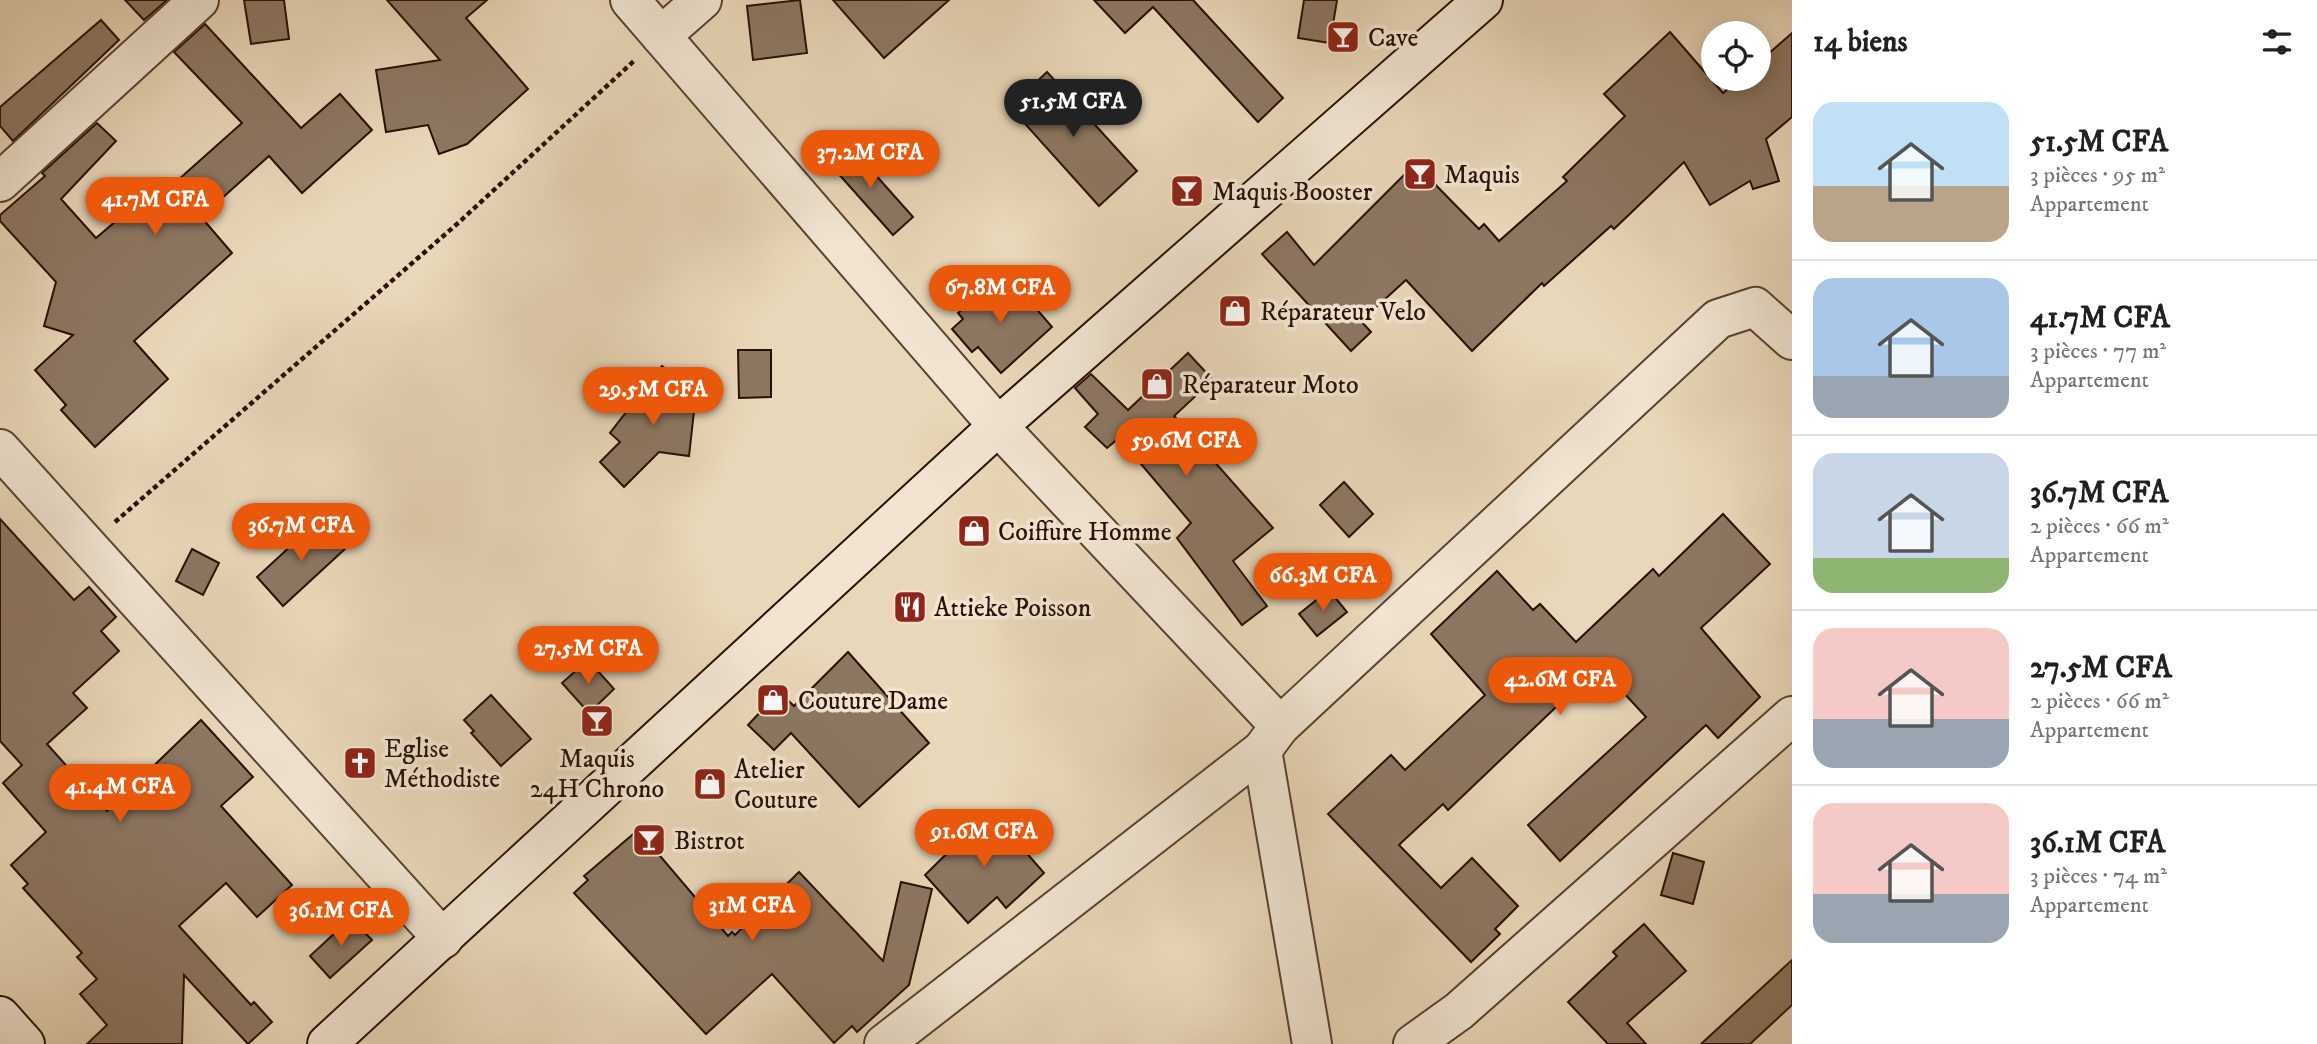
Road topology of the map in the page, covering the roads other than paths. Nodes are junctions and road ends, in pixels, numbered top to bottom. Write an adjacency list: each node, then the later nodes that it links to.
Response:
1 (199, 0): 6 (street)
2 (630, 0): 5 (street)
3 (702, 0): 5 (street)
4 (1483, 0): 8 (street)
5 (661, 36): 8 (street)
6 (0, 182)
7 (1792, 340): 11 (street)
8 (998, 426): 11 (street); 12 (street)
9 (0, 449): 12 (street)
10 (1792, 716): 18 (street)
11 (1271, 738): 16 (street); 17 (street)
12 (443, 939): 15 (street)
13 (0, 1016): 14 (street)
14 (25, 1044)
15 (327, 1044)
16 (884, 1044)
17 (1312, 1044)
18 (1413, 1044)

